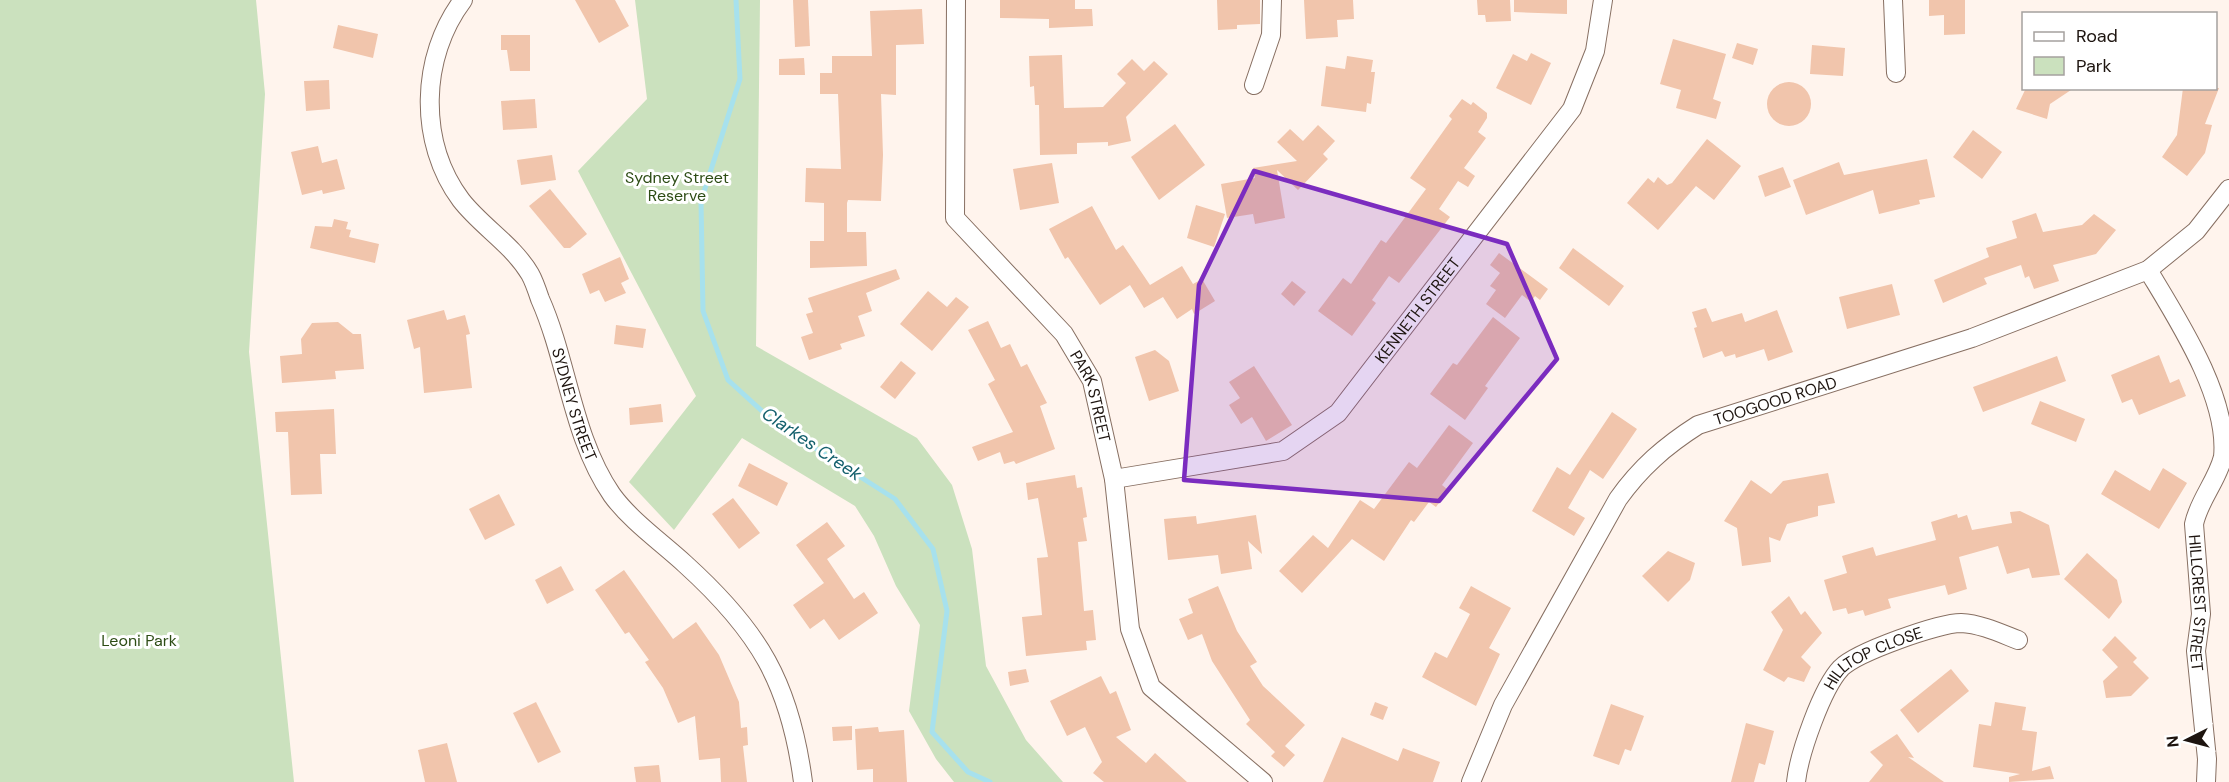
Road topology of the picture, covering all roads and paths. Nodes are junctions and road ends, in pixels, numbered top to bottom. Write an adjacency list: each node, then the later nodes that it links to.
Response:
1 (463, 0): 12 (street, SYDNEY STREET)
2 (956, 0): 10 (street, PARK STREET)
3 (1272, 0): 7 (street)
4 (1603, 0): 10 (street, KENNETH STREET)
5 (1893, 0): 6 (street)
6 (1896, 73)
7 (1254, 85)
8 (2229, 189): 9 (street, TOOGOOD ROAD)
9 (2148, 270): 14 (street, TOOGOOD ROAD); 16 (street, HILLCREST STREET)
10 (1114, 478): 13 (street, PARK STREET)
11 (2018, 640): 15 (street, HILLTOP CLOSE)
12 (803, 782)
13 (1263, 782)
14 (1471, 782)
15 (1796, 782)
16 (2206, 782)

